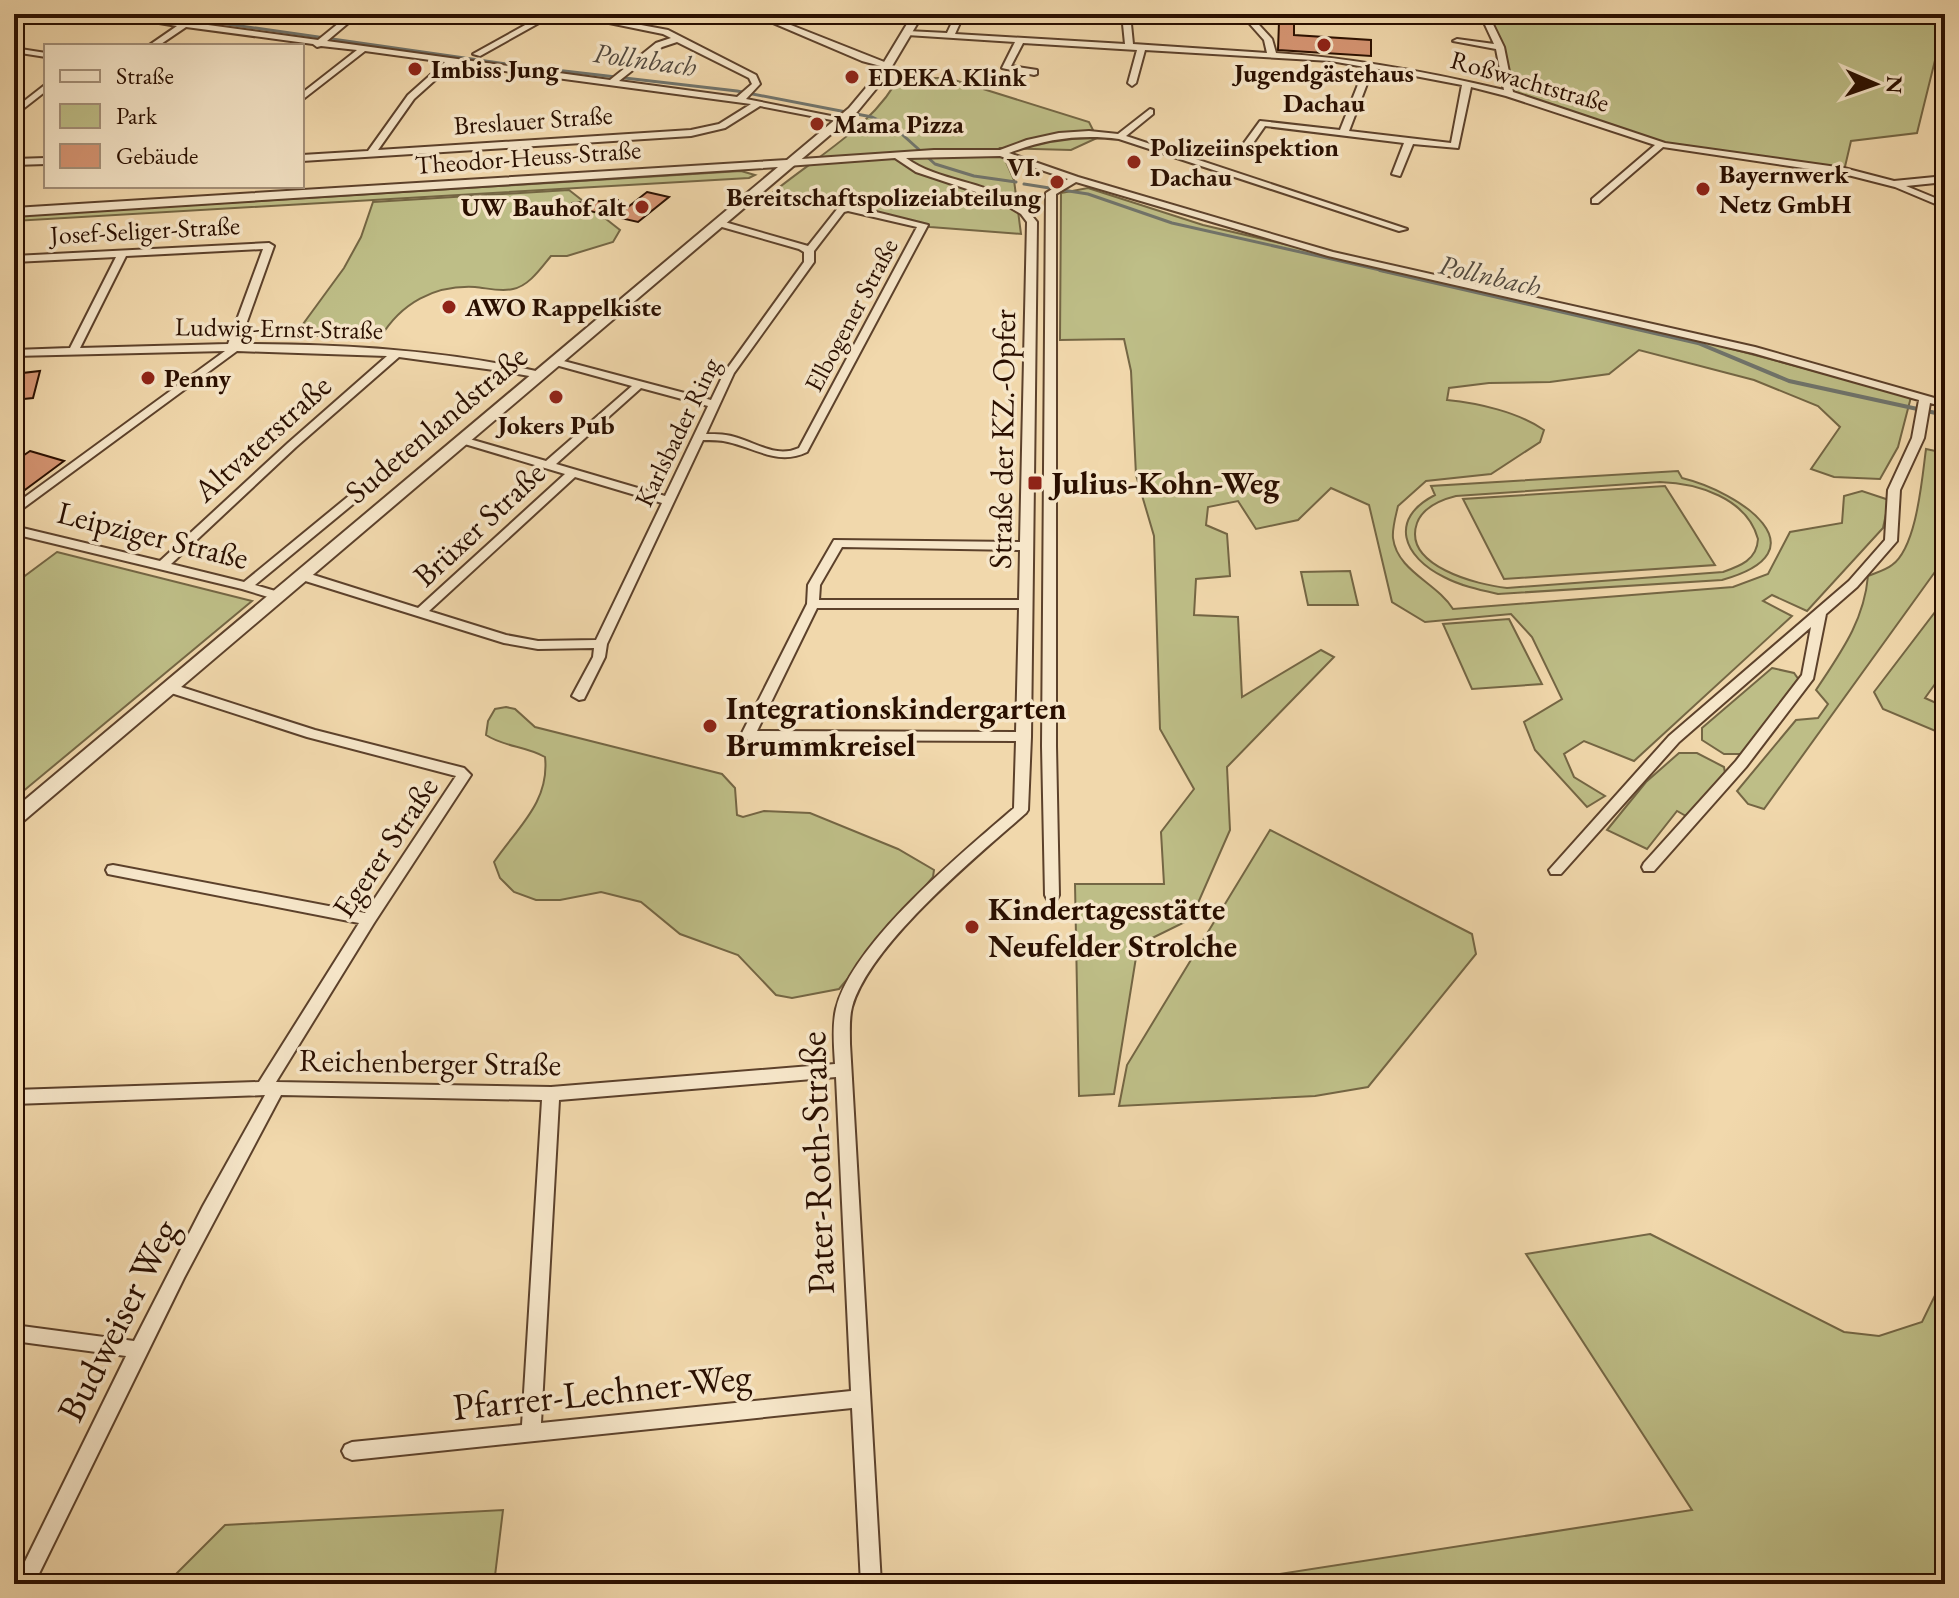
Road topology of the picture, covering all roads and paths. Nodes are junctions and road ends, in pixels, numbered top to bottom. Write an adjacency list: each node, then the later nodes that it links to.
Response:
1 (109, 14): 13 (street)
2 (355, 14): 19 (street)
3 (551, 14): 28 (street)
4 (569, 14): 17 (street)
5 (756, 14): 32 (street)
6 (918, 14): 14 (street, Sudetenlandstraße)
7 (960, 14): 15 (street)
8 (1126, 14): 23 (street)
9 (1245, 14): 30 (street)
10 (1403, 14): 11 (street)
11 (1417, 14)
12 (1484, 14): 24 (street)
13 (184, 25): 16 (street); 21 (street)
14 (907, 33): 15 (street, Roßwachtstraße); 32 (street, Sudetenlandstraße)
15 (950, 36): 18 (street, Roßwachtstraße)
16 (273, 39): 19 (street); 22 (street)
17 (677, 39): 35 (street); 41 (street)
18 (1020, 40): 23 (street, Roßwachtstraße); 34 (street)
19 (322, 41): 27 (street)
20 (1457, 41): 24 (street)
21 (156, 44)
22 (265, 44)
23 (1129, 47): 25 (street, Roßwachtstraße)
24 (1500, 47): 39 (street)
25 (1141, 49): 30 (street, Roßwachtstraße); 36 (street)
26 (14, 50): 29 (street)
27 (361, 51): 31 (street); 40 (street)
28 (477, 54)
29 (44, 55)
30 (1272, 55): 33 (street, Roßwachtstraße)
31 (450, 62): 35 (street); 52 (street)
32 (888, 65): 45 (street, Sudetenlandstraße)
33 (1370, 65): 37 (street, Roßwachtstraße); 46 (street)
34 (1034, 72)
35 (617, 79): 41 (street)
36 (1132, 83)
37 (1467, 84): 39 (street, Roßwachtstraße); 48 (street)
38 (44, 88): 43 (street)
39 (1509, 94): 49 (street, Roßwachtstraße)
40 (304, 95)
41 (745, 95): 42 (street)
42 (759, 103): 45 (street); 52 (street, Breslauer Straße)
43 (16, 109)
44 (1150, 112): 47 (street)
45 (847, 115): 57 (street, Sudetenlandstraße)
46 (1343, 134): 48 (street); 51 (street)
47 (1120, 137): 50 (street); 66 (street)
48 (1409, 142): 58 (street)
49 (1661, 144): 61 (street, Roßwachtstraße); 62 (street)
50 (1001, 153): 53 (street, Theodor-Heuss-Straße); 59 (street, Theodor-Heuss-Straße)
51 (1241, 154)
52 (370, 155): 54 (street, Breslauer Straße)
53 (898, 156): 57 (street, Theodor-Heuss-Straße); 88 (street, Straße der KZ.-Opfer)
54 (304, 158)
55 (44, 161): 56 (street)
56 (14, 162)
57 (787, 163): 64 (street, Theodor-Heuss-Straße); 65 (street, Sudetenlandstraße)
58 (1397, 174)
59 (1075, 179): 80 (street, Theodor-Heuss-Straße); 106 (street)
60 (1945, 179): 61 (street, Roßwachtstraße)
61 (1894, 184): 63 (street, Roßwachtstraße)
62 (1595, 201)
63 (1945, 205)
64 (14, 212)
65 (718, 223): 67 (street); 74 (street, Sudetenlandstraße)
66 (1402, 229)
67 (809, 251): 79 (street, Karlsbader Ring); 81 (street, Elbogener Straße)
68 (123, 252): 69 (street, Josef-Seliger-Straße); 70 (street, Josef-Seliger-Straße); 71 (street)
69 (14, 259)
70 (235, 345): 71 (street, Ludwig-Ernst-Straße); 72 (street, Ludwig-Ernst-Straße); 86 (street)
71 (73, 352): 73 (street, Ludwig-Ernst-Straße)
72 (398, 352): 75 (street, Ludwig-Ernst-Straße); 89 (street, Altvaterstraße)
73 (14, 353)
74 (556, 362): 76 (street, Sudetenlandstraße); 77 (street)
75 (511, 368): 76 (street, Ludwig-Ernst-Straße); 91 (street, Sudetenlandstraße)
76 (541, 375): 82 (street, Sudetenlandstraße)
77 (640, 384): 79 (street); 83 (street)
78 (1945, 404): 80 (street, Theodor-Heuss-Straße)
79 (715, 405): 81 (street, Karlsbader Ring)
80 (1924, 405): 95 (street)
81 (700, 437): 85 (street, Karlsbader Ring)
82 (462, 440): 83 (street); 90 (street, Sudetenlandstraße)
83 (548, 465): 84 (street)
84 (573, 473): 85 (street); 96 (street, Brüxer Straße)
85 (669, 501): 97 (street, Karlsbader Ring)
86 (14, 511)
87 (14, 530): 89 (street, Leipziger Straße)
88 (1027, 546): 93 (street); 94 (street, Straße der KZ.-Opfer)
89 (163, 565): 91 (street, Leipziger Straße)
90 (303, 576): 92 (street, Sudetenlandstraße); 96 (street)
91 (246, 586): 92 (street, Leipziger Straße)
92 (278, 596): 98 (street, Sudetenlandstraße)
93 (813, 604): 94 (street); 100 (street)
94 (1025, 604): 100 (street, Straße der KZ.-Opfer)
95 (1820, 612): 103 (street); 105 (street)
96 (420, 613): 97 (street)
97 (601, 644): 99 (street, Karlsbader Ring)
98 (170, 688): 102 (street, Sudetenlandstraße); 107 (street, Egerer Straße)
99 (579, 696)
100 (1024, 737): 101 (street, Straße der KZ.-Opfer)
101 (1021, 810): 108 (street, Pater-Roth-Straße)
102 (14, 819)
103 (1649, 867)
104 (113, 870): 107 (street)
105 (1556, 870)
106 (1052, 895)
107 (369, 919): 109 (street, Egerer Straße)
108 (844, 1070): 110 (street, Reichenberger Straße); 114 (street, Pater-Roth-Straße)
109 (270, 1088): 110 (street, Reichenberger Straße); 111 (street, Reichenberger Straße); 113 (street, Budweiser Weg)
110 (551, 1094): 115 (street)
111 (14, 1097)
112 (14, 1333): 113 (street)
113 (139, 1350): 117 (street, Budweiser Weg)
114 (860, 1399): 115 (street, Pfarrer-Lechner-Weg); 118 (street, Pater-Roth-Straße)
115 (531, 1431): 116 (street, Pfarrer-Lechner-Weg)
116 (352, 1451)
117 (24, 1584)
118 (871, 1584)

